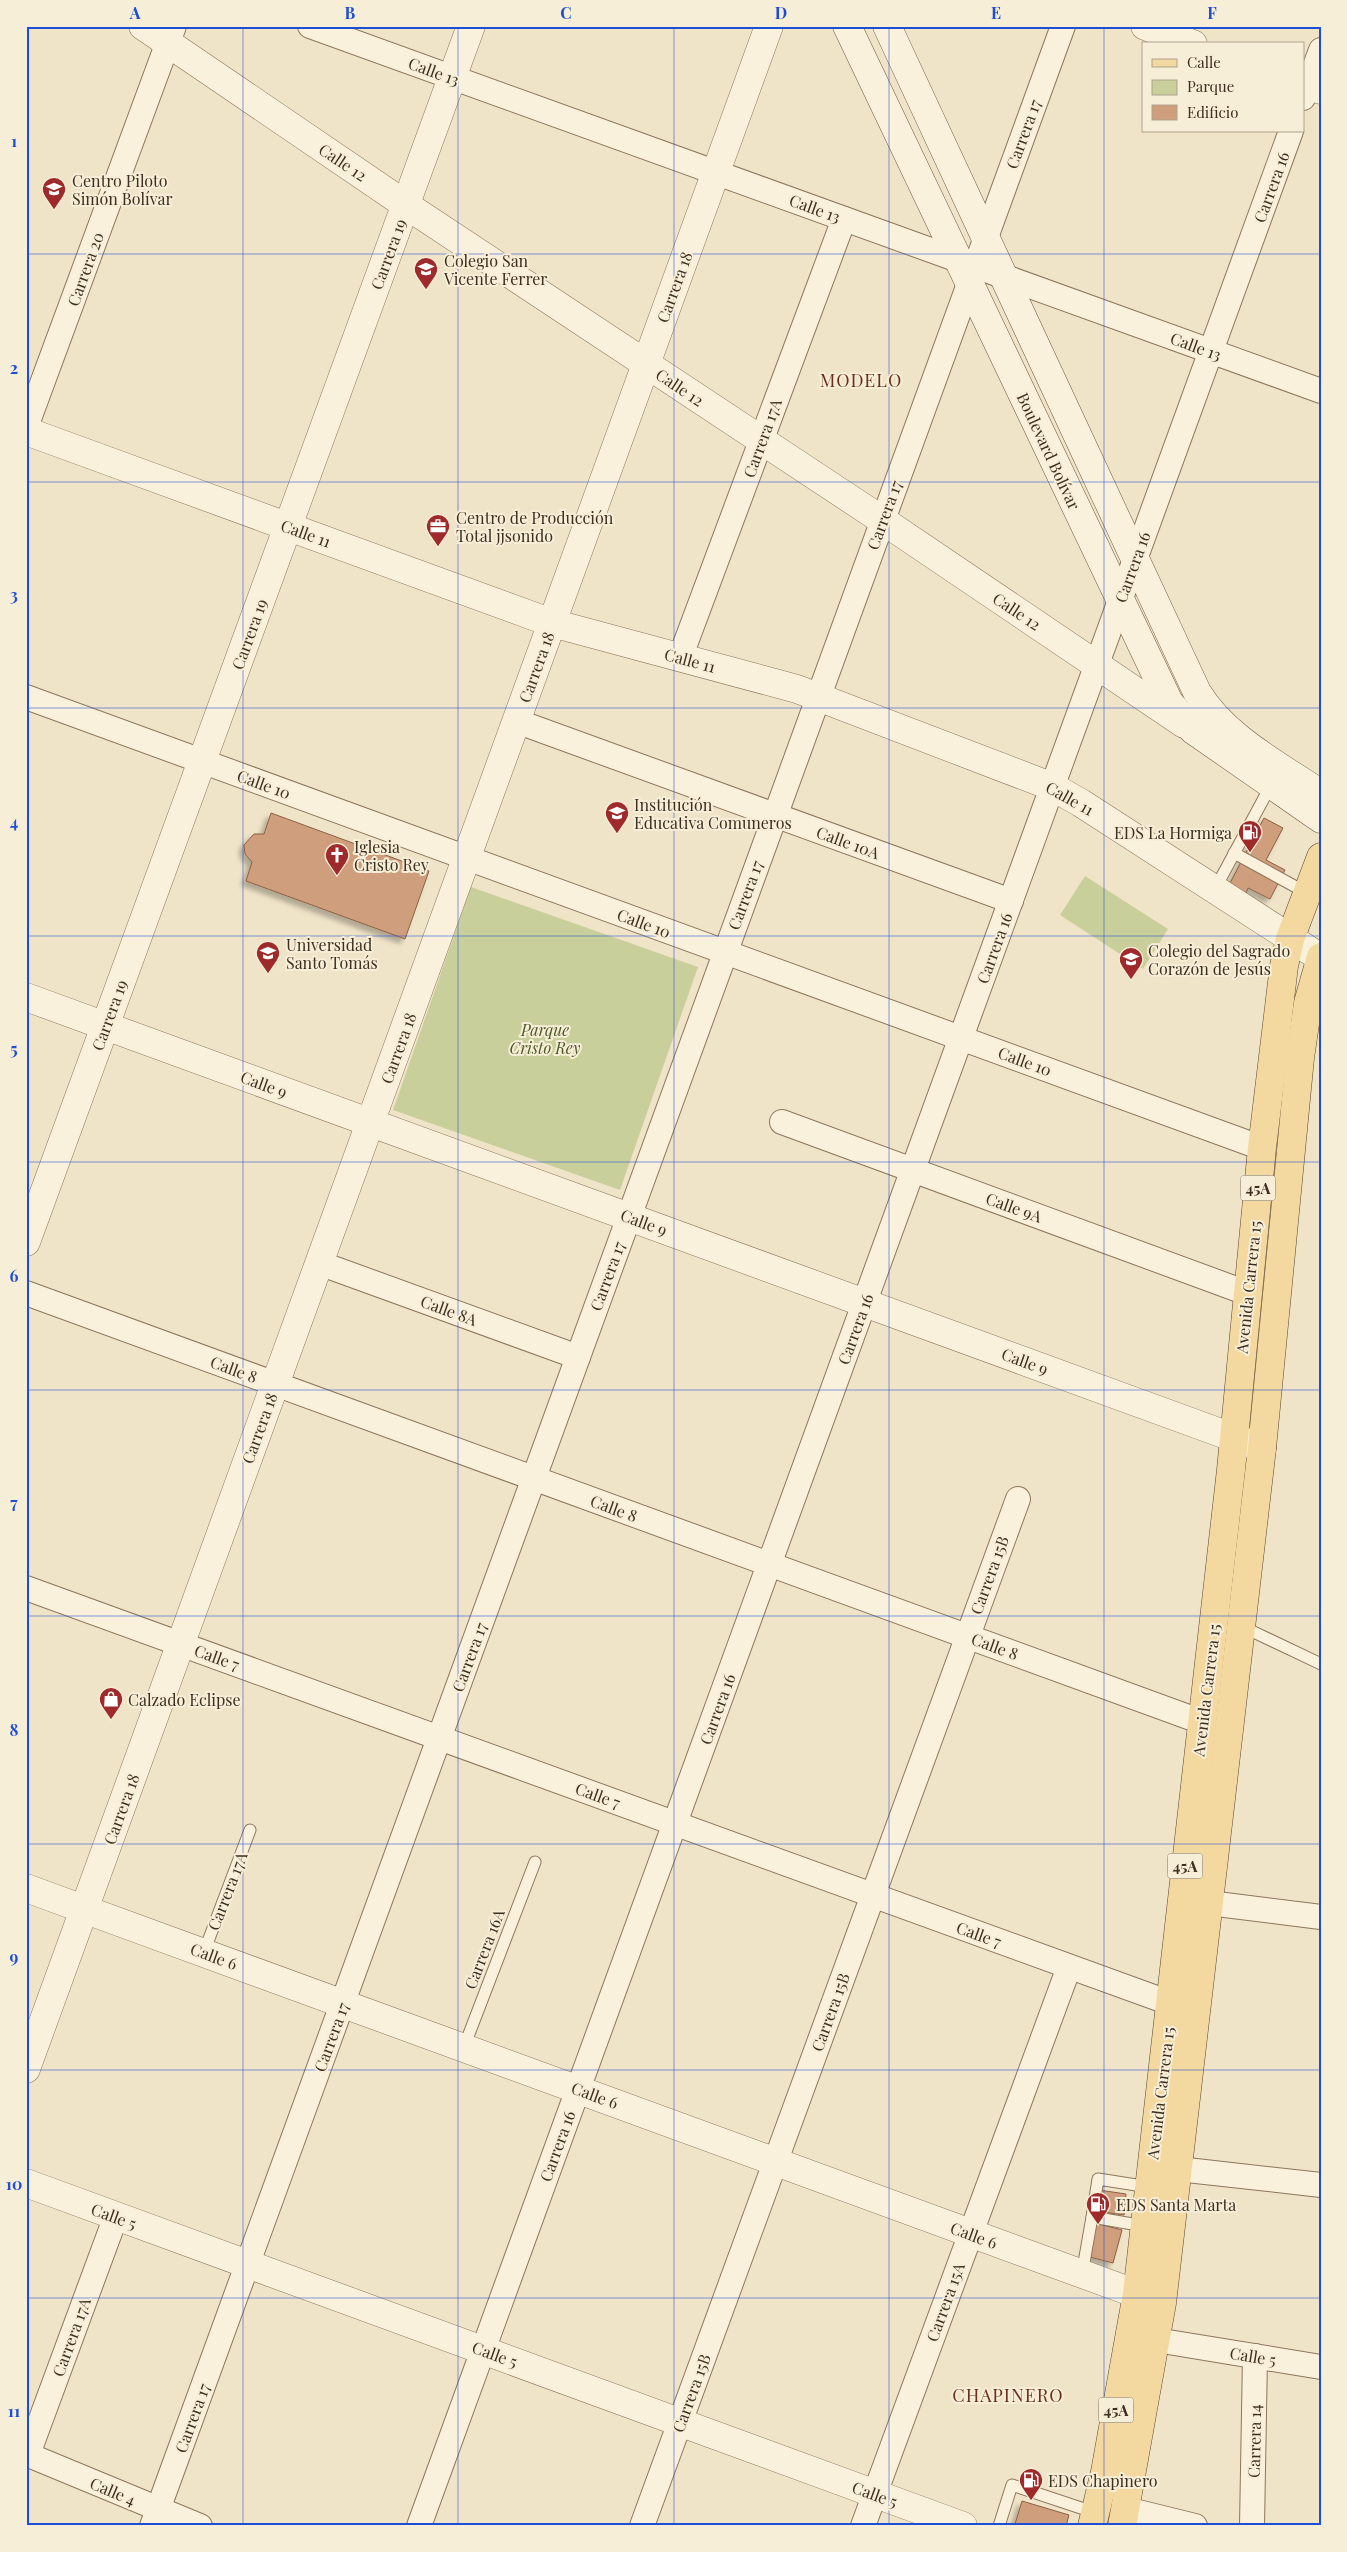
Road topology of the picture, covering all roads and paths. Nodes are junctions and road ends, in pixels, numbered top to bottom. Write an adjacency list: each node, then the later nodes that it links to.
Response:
1 (143, 26): 9 (street)
2 (310, 26): 12 (street, Calle 13)
3 (471, 26): 12 (street, Carrera 19)
4 (769, 26): 15 (street, Carrera 18)
5 (847, 26): 19 (street, Boulevard Bolívar)
6 (887, 26): 18 (street, Boulevard Bolívar)
7 (1063, 26): 18 (street, Carrera 17)
8 (1145, 26): 10 (street)
9 (171, 35): 16 (street, Calle 12); 24 (street, Carrera 20)
10 (1188, 42)
11 (1321, 50): 13 (street)
12 (452, 78): 15 (street, Calle 13); 16 (street, Carrera 19)
13 (1309, 89)
14 (1291, 132): 21 (street, Carrera 16)
15 (715, 173): 17 (street, Calle 13); 22 (street, Carrera 18)
16 (406, 205): 22 (street, Calle 12); 27 (street, Carrera 19)
17 (844, 219): 19 (street, Calle 13); 25 (street, Carrera 17A)
18 (986, 237): 19 (street, Carrera 17); 20 (street, Boulevard Bolívar)
19 (968, 269): 20 (street, Calle 13); 26 (street, Carrera 17); 29 (street, Boulevard Bolívar)
20 (1004, 277): 21 (street, Calle 13); 28 (street, Boulevard Bolívar)
21 (1211, 351): 23 (street, Calle 13); 28 (street, Carrera 16)
22 (646, 364): 25 (street, Calle 12); 30 (street, Carrera 18)
23 (1321, 391)
24 (26, 429): 27 (street, Calle 11)
25 (761, 441): 26 (street, Calle 12); 31 (street, Carrera 17A)
26 (882, 520): 32 (street, Calle 12); 33 (street, Carrera 17)
27 (288, 526): 30 (street, Calle 11); 37 (street, Carrera 19)
28 (1136, 559): 29 (street, Carrera 16); 40 (street, Boulevard Bolívar)
29 (1120, 601): 32 (street, Carrera 16); 36 (street, Boulevard Bolívar)
30 (552, 623): 31 (street, Calle 11); 35 (street, Carrera 18)
31 (680, 658): 33 (street, Calle 11)
32 (1097, 665): 36 (street, Calle 12); 39 (street, Carrera 16)
33 (818, 696): 39 (street, Calle 11); 41 (street, Carrera 17)
34 (26, 697): 37 (street, Calle 10)
35 (516, 721): 41 (street, Calle 10A); 45 (street, Carrera 18)
36 (1193, 730): 38 (street, Boulevard Bolívar)
37 (202, 761): 45 (street, Calle 10); 53 (street, Carrera 19)
38 (1271, 785): 42 (street, Boulevard Bolívar); 43 (lane)
39 (1053, 787): 46 (street, Calle 11); 48 (street, Carrera 16)
40 (1321, 794)
41 (774, 815): 48 (street, Calle 10A); 50 (street, Carrera 17)
42 (1321, 819)
43 (1234, 853): 46 (lane); 47 (lane)
44 (1321, 857): 47 (main road, Avenida Carrera 15 / 45A)
45 (467, 858): 50 (street, Calle 10); 56 (street, Carrera 18)
46 (1215, 889): 49 (street, Calle 11)
47 (1307, 893): 49 (main road, Avenida Carrera 15 / 45A)
48 (1011, 901): 54 (street, Carrera 16)
49 (1290, 939): 51 (street, Calle 11); 57 (main road, Avenida Carrera 15 / 45A)
50 (725, 952): 54 (street, Calle 10); 59 (street, Carrera 17)
51 (1321, 958): 68 (main road, Avenida Carrera 15 / 45A)
52 (26, 997): 53 (street, Calle 9)
53 (105, 1026): 56 (street, Calle 9); 60 (street, Carrera 19)
54 (961, 1038): 57 (street, Calle 10); 58 (street, Carrera 16)
55 (782, 1122): 58 (street, Calle 9A)
56 (370, 1123): 59 (street, Calle 9); 61 (street, Carrera 18)
57 (1262, 1148): 63 (main road, Avenida Carrera 15 / 45A)
58 (913, 1170): 63 (street, Calle 9A); 64 (street, Carrera 16)
59 (629, 1217): 64 (street, Calle 9); 65 (street, Carrera 17)
60 (26, 1242)
61 (320, 1263): 65 (street, Calle 8A); 66 (street, Carrera 18)
62 (26, 1293): 66 (street, Calle 8)
63 (1247, 1293): 67 (main road, Avenida Carrera 15 / 45A)
64 (864, 1302): 67 (street, Calle 9); 71 (street, Carrera 16)
65 (578, 1357): 69 (street, Carrera 17)
66 (275, 1384): 69 (street, Calle 8); 75 (street, Carrera 18)
67 (1234, 1438): 68 (street, Calle 9); 77 (main road, Avenida Carrera 15 / 45A)
68 (1262, 1448): 73 (main road, Avenida Carrera 15 / 45A)
69 (534, 1478): 71 (street, Calle 8); 78 (street, Carrera 17)
70 (1018, 1499): 74 (street, Carrera 15B)
71 (769, 1564): 74 (street, Calle 8); 79 (street, Carrera 16)
72 (26, 1588): 75 (street, Calle 7)
73 (1241, 1626): 76 (lane); 84 (main road, Avenida Carrera 15 / 45A)
74 (967, 1636): 77 (street, Calle 8); 83 (street, Carrera 15B)
75 (181, 1644): 78 (street, Calle 7); 85 (street, Carrera 18)
76 (1321, 1664)
77 (1202, 1722): 90 (main road, Avenida Carrera 15 / 45A)
78 (440, 1738): 79 (street, Calle 7); 89 (street, Carrera 17)
79 (675, 1823): 83 (street, Calle 7); 93 (street, Carrera 16)
80 (250, 1830): 87 (lane, Carrera 17A)
81 (535, 1862): 91 (lane, Carrera 16A)
82 (26, 1888): 85 (street, Calle 6)
83 (873, 1896): 88 (street, Calle 7); 94 (street, Carrera 15B)
84 (1209, 1903): 86 (street); 95 (main road, Avenida Carrera 15 / 45A)
85 (85, 1909): 87 (street, Calle 6); 92 (street, Carrera 18)
86 (1321, 1917)
87 (204, 1952): 89 (street, Calle 6)
88 (1069, 1966): 90 (street, Calle 7); 102 (street, Carrera 15A)
89 (343, 2003): 91 (street, Calle 6); 103 (street, Carrera 17)
90 (1170, 2003): 98 (main road, Avenida Carrera 15 / 45A)
91 (464, 2047): 93 (street, Calle 6)
92 (26, 2070)
93 (578, 2089): 94 (street, Calle 6); 108 (street, Carrera 16)
94 (776, 2160): 102 (street, Calle 6); 111 (street, Carrera 15B)
95 (1178, 2169): 97 (street); 106 (main road, Avenida Carrera 15 / 45A)
96 (26, 2183): 99 (street, Calle 5)
97 (1321, 2185)
98 (1149, 2188): 100 (lane); 101 (main road, Avenida Carrera 15 / 45A)
99 (116, 2216): 103 (street, Calle 5); 112 (street, Carrera 17A)
100 (1092, 2217): 101 (lane); 104 (lane)
101 (1144, 2226): 105 (main road, Avenida Carrera 15 / 45A)
102 (970, 2234): 104 (street, Calle 6); 113 (street, Carrera 15A)
103 (248, 2265): 108 (street, Calle 5); 115 (street, Carrera 17)
104 (1082, 2274): 105 (street, Calle 6)
105 (1137, 2294): 106 (street, Calle 6); 116 (main road, Avenida Carrera 15 / 45A)
106 (1162, 2303): 107 (main road, Avenida Carrera 15 / 45A)
107 (1156, 2340): 109 (street, Calle 5); 114 (main road, Avenida Carrera 15 / 45A)
108 (483, 2350): 111 (street, Calle 5); 118 (street, Carrera 16)
109 (1256, 2356): 110 (street, Calle 5); 124 (street, Carrera 14)
110 (1321, 2367)
111 (680, 2422): 113 (street, Calle 5); 119 (street, Carrera 15B)
112 (27, 2455): 115 (street, Calle 4)
113 (875, 2494): 120 (street, Carrera 15A); 121 (street, Calle 5)
114 (1124, 2517): 123 (street)
115 (155, 2518): 117 (street, Calle 4)
116 (1094, 2519): 122 (lane)
117 (200, 2526)
118 (419, 2526)
119 (642, 2526)
120 (864, 2526)
121 (963, 2526)
122 (999, 2526)
123 (1195, 2526)
124 (1252, 2526)

